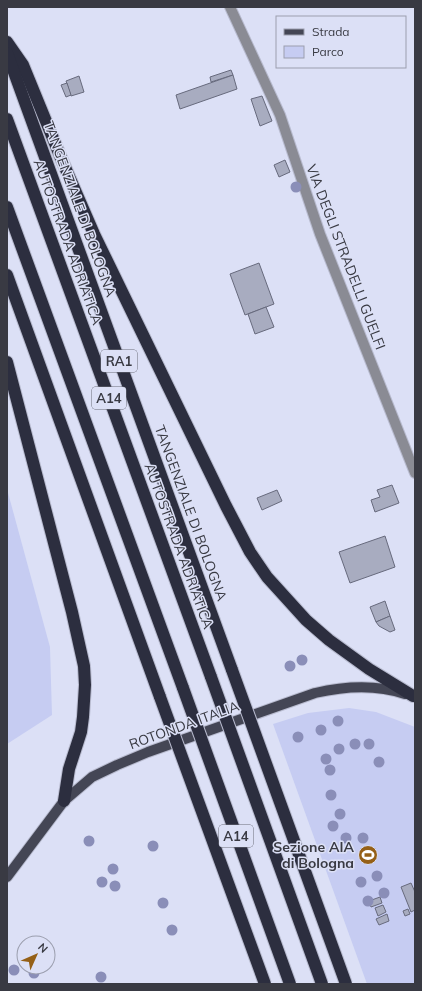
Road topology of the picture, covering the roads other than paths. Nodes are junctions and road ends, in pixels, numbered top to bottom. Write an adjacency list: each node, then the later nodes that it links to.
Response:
1 (230, 7): 8 (street, VIA DEGLI STRADELLI GUELFI)
2 (7, 42): 9 (highway)
3 (7, 52): 15 (highway, TANGENZIALE DI BOLOGNA / RA1, bridge)
4 (7, 119): 14 (highway, AUTOSTRADA ADRIATICA / A14, bridge)
5 (7, 207): 13 (highway, A14, bridge)
6 (7, 275): 12 (highway, bridge)
7 (7, 362): 10 (highway)
8 (415, 473)
9 (414, 697): 10 (main road, ROTONDA ITALIA)
10 (64, 801): 11 (main road, ROTONDA ITALIA)
11 (7, 877)
12 (265, 984)
13 (290, 984)
14 (322, 984)
15 (346, 984)

